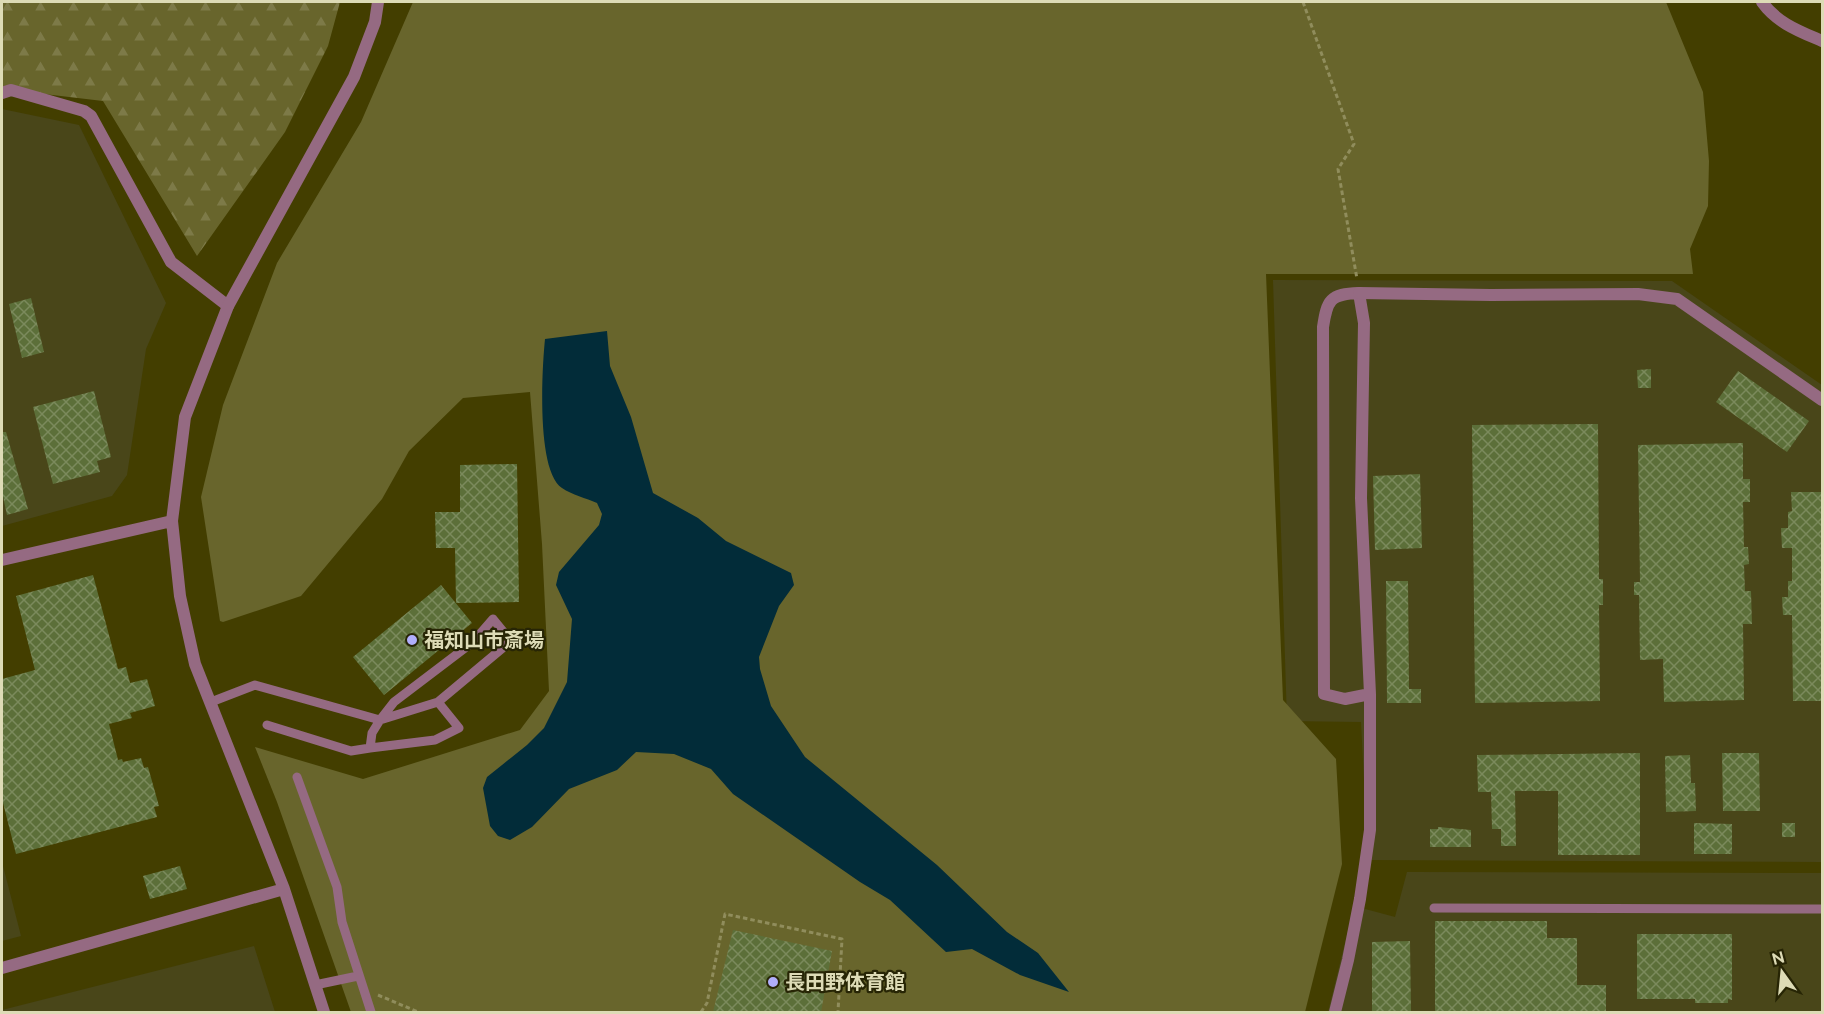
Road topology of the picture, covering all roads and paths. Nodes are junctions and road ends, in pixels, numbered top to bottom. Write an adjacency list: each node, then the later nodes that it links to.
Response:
1 (378, 2): 7 (street)
2 (1303, 2): 6 (path)
3 (1762, 2): 4 (street)
4 (1822, 41)
5 (2, 93): 7 (street)
6 (1359, 293): 8 (street); 11 (street); 11 (street)
7 (228, 306): 9 (street)
8 (1822, 400)
9 (172, 521): 10 (street); 12 (street)
10 (2, 560)
11 (1370, 694): 30 (street)
12 (211, 702): 14 (lane); 18 (street)
13 (438, 702): 14 (lane); 14 (lane); 16 (lane)
14 (380, 720): 16 (lane)
15 (267, 725): 16 (lane)
16 (370, 748)
17 (297, 777): 22 (lane)
18 (284, 889): 21 (street); 23 (street)
19 (1434, 908): 20 (lane)
20 (1822, 909)
21 (2, 968)
22 (358, 976): 23 (lane); 24 (lane)
23 (315, 986): 25 (street)
24 (362, 988): 26 (lane); 27 (path)
25 (324, 1012)
26 (370, 1012)
27 (418, 1012)
28 (701, 1012): 29 (path)
29 (838, 1012)
30 (1335, 1012)

